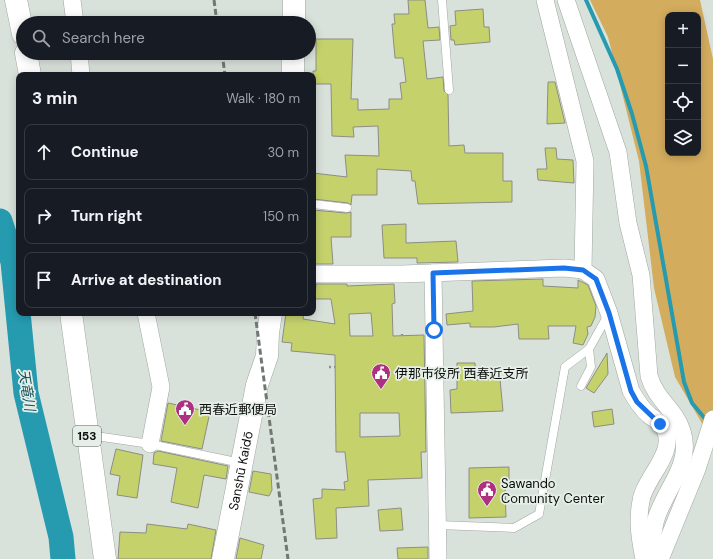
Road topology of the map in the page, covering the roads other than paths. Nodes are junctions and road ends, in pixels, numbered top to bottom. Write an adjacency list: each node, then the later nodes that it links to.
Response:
1 (16, 0): 7 (main road)
2 (72, 0): 8 (street)
3 (294, 0): 9 (main road)
4 (442, 0): 16 (lane)
5 (545, 0): 19 (street)
6 (566, 0): 33 (street)
7 (19, 16)
8 (74, 16)
9 (294, 16)
10 (27, 60): 13 (main road)
11 (80, 60): 14 (street)
12 (293, 60): 15 (main road)
13 (29, 72)
14 (81, 72)
15 (293, 72)
16 (449, 90)
17 (316, 204): 18 (lane)
18 (347, 208)
19 (583, 270): 20 (street); 22 (street)
20 (433, 273): 21 (street); 32 (street)
21 (316, 274)
22 (609, 313): 26 (lane); 33 (street)
23 (71, 316): 29 (main road, 153)
24 (147, 316): 30 (street)
25 (271, 316): 31 (main road, Sanshū Kaidō)
26 (589, 349): 27 (lane); 32 (lane)
27 (581, 386)
28 (713, 419): 33 (street)
29 (87, 435): 30 (lane); 34 (main road, 153)
30 (150, 444): 31 (lane)
31 (241, 463): 35 (main road, Sanshū Kaidō)
32 (438, 525): 36 (street)
33 (648, 558)
34 (105, 559)
35 (223, 559)
36 (438, 559)

